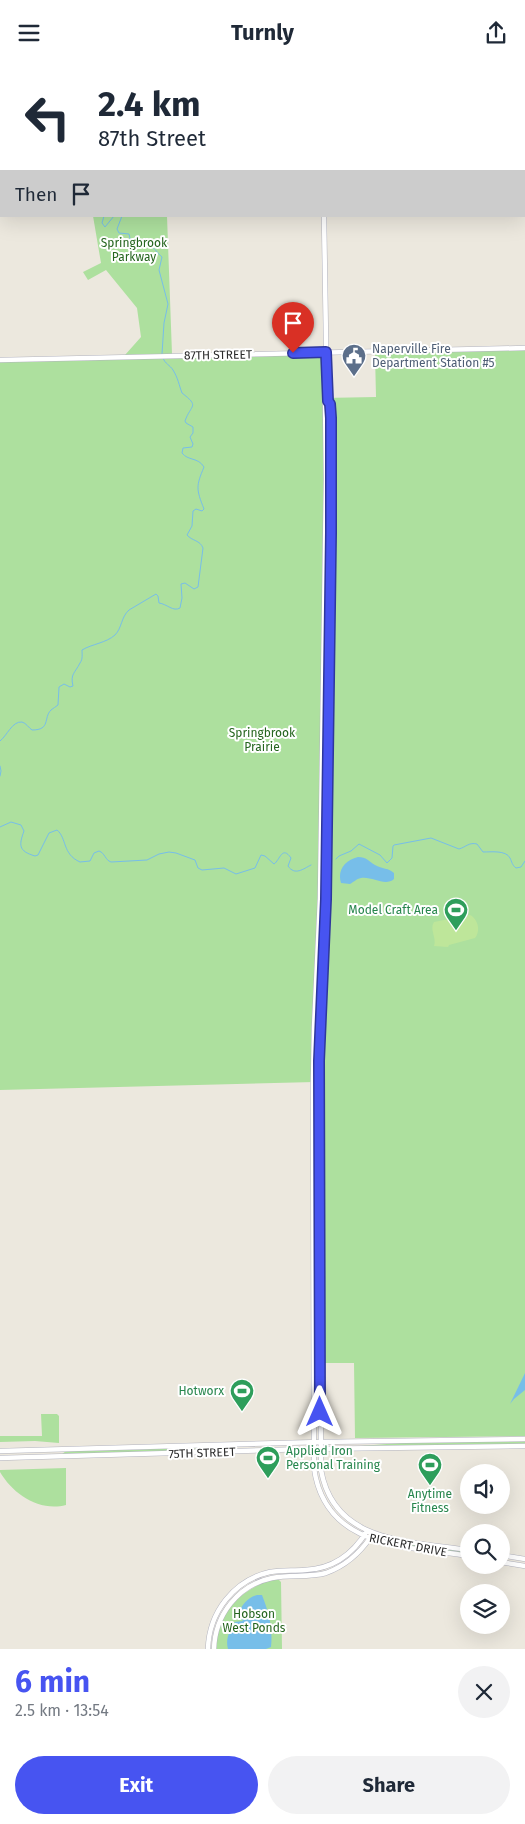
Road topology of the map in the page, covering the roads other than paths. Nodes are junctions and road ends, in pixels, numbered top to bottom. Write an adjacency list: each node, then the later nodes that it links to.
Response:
1 (324, 217): 3 (main road)
2 (525, 349): 3 (main road, 87TH STREET)
3 (326, 352): 4 (main road, 87TH STREET); 6 (main road)
4 (0, 360)
5 (525, 1439): 6 (main road, 75TH STREET)
6 (317, 1442): 8 (main road, 75TH STREET); 9 (main road, RICKERT DRIVE); 10 (main road, RICKERT DRIVE)
7 (525, 1446): 10 (main road, 75TH STREET)
8 (62, 1449): 11 (main road, 75TH STREET); 12 (main road)
9 (314, 1449): 10 (main road, 75TH STREET); 12 (main road, 75TH STREET); 16 (main road, RICKERT DRIVE)
10 (320, 1449): 14 (main road, RICKERT DRIVE)
11 (0, 1451)
12 (53, 1457): 13 (main road, 75TH STREET)
13 (0, 1458)
14 (366, 1531): 15 (main road, RICKERT DRIVE); 16 (main road)
15 (373, 1534): 17 (main road); 18 (main road, RICKERT DRIVE)
16 (363, 1537): 17 (main road, RICKERT DRIVE); 24 (main road)
17 (369, 1539): 19 (main road, RICKERT DRIVE); 25 (main road)
18 (460, 1548)
19 (460, 1555)
20 (510, 1556): 21 (main road)
21 (525, 1559)
22 (510, 1563): 23 (main road)
23 (525, 1565)
24 (208, 1649)
25 (214, 1649)

